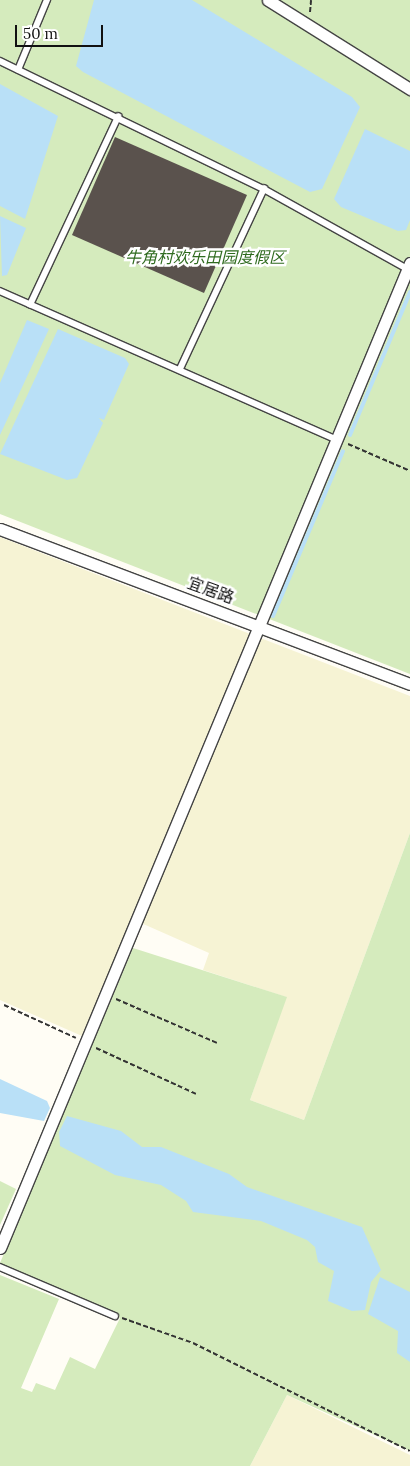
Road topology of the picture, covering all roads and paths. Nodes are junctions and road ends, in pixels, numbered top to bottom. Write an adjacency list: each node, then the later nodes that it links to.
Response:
1 (47, 0): 4 (lane)
2 (268, 0): 5 (street)
3 (0, 61): 4 (lane)
4 (18, 70): 6 (lane)
5 (410, 89)
6 (118, 117): 7 (lane); 10 (lane)
7 (264, 189): 8 (lane); 11 (lane)
8 (409, 266): 12 (street)
9 (0, 292): 10 (lane)
10 (30, 304): 11 (lane)
11 (180, 369): 12 (lane)
12 (336, 438): 13 (path); 15 (street)
13 (410, 471)
14 (0, 529): 15 (street, 宜居路)
15 (262, 625): 16 (street, 宜居路); 17 (street)
16 (410, 684)
17 (106, 995): 19 (street); 20 (path)
18 (4, 1005): 19 (path)
19 (86, 1043): 21 (path); 22 (street)
20 (217, 1043)
21 (196, 1094)
22 (0, 1248)
23 (0, 1267): 24 (lane)
24 (115, 1316): 25 (path)
25 (410, 1451)

